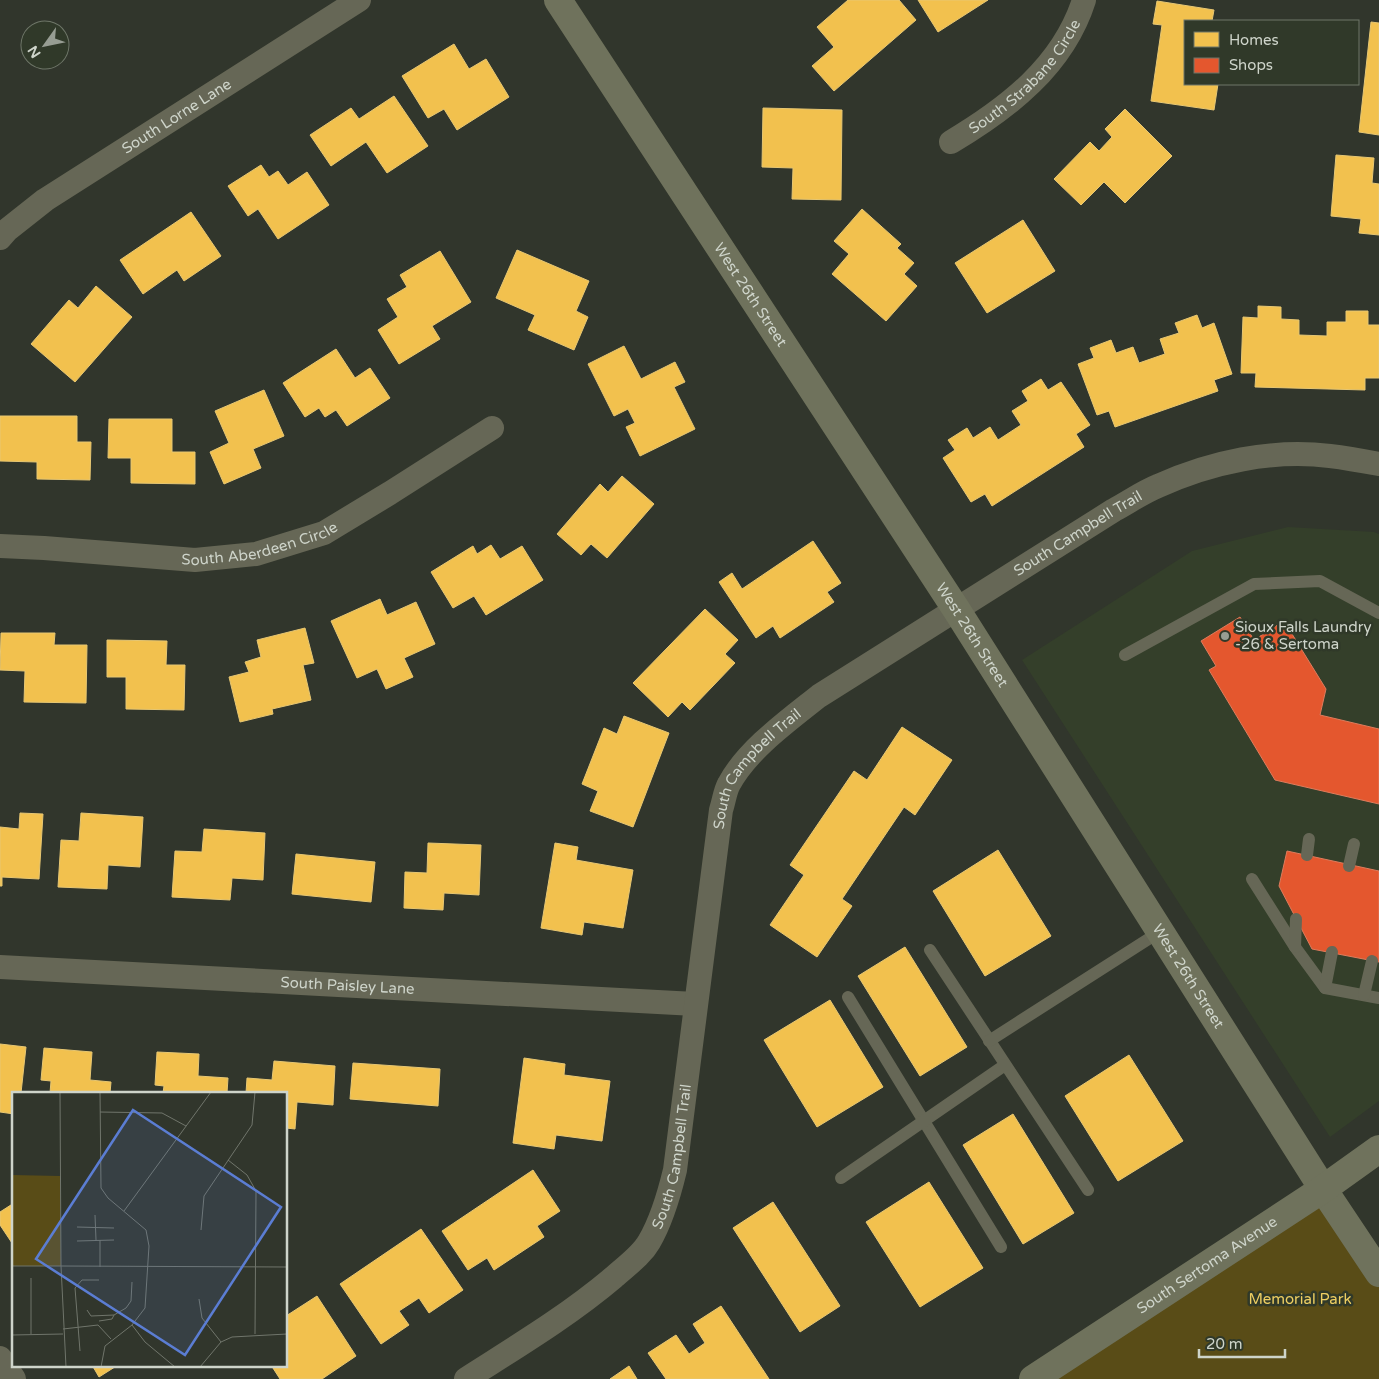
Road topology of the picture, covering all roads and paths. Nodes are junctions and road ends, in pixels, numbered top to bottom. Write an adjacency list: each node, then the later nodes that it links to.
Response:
1 (359, 0): 5 (street, South Lorne Lane)
2 (558, 0): 9 (main road, West 26th Street)
3 (1084, 0): 4 (street, South Strabane Circle)
4 (951, 142)
5 (0, 238)
6 (492, 428): 8 (street, South Aberdeen Circle)
7 (1379, 464): 9 (street, South Campbell Trail)
8 (0, 546)
9 (956, 609): 18 (main road, West 26th Street); 28 (street, South Campbell Trail)
10 (1379, 613): 11 (lane)
11 (1125, 655)
12 (1309, 839): 14 (lane)
13 (1354, 844): 15 (lane)
14 (1307, 856)
15 (1349, 866)
16 (1252, 879): 19 (lane)
17 (1296, 919): 19 (lane)
18 (1161, 931): 29 (lane); 34 (main road, West 26th Street)
19 (1295, 947): 24 (lane)
20 (930, 950): 29 (lane)
21 (1332, 952): 24 (lane)
22 (1372, 961): 25 (lane)
23 (0, 967): 28 (street, South Paisley Lane)
24 (1325, 988): 25 (lane)
25 (1364, 995): 27 (lane)
26 (848, 997): 31 (lane)
27 (1379, 998)
28 (695, 1004): 40 (street, South Campbell Trail)
29 (989, 1041): 30 (lane)
30 (1005, 1065): 31 (lane); 35 (lane)
31 (924, 1121): 33 (lane); 36 (lane)
32 (1379, 1150): 34 (main road, South Sertoma Avenue)
33 (841, 1178)
34 (1323, 1189): 37 (main road, West 26th Street); 41 (main road, South Sertoma Avenue)
35 (1088, 1190)
36 (1001, 1247)
37 (1379, 1273)
38 (0, 1358): 39 (street)
39 (14, 1379)
40 (466, 1379)
41 (1033, 1379)

